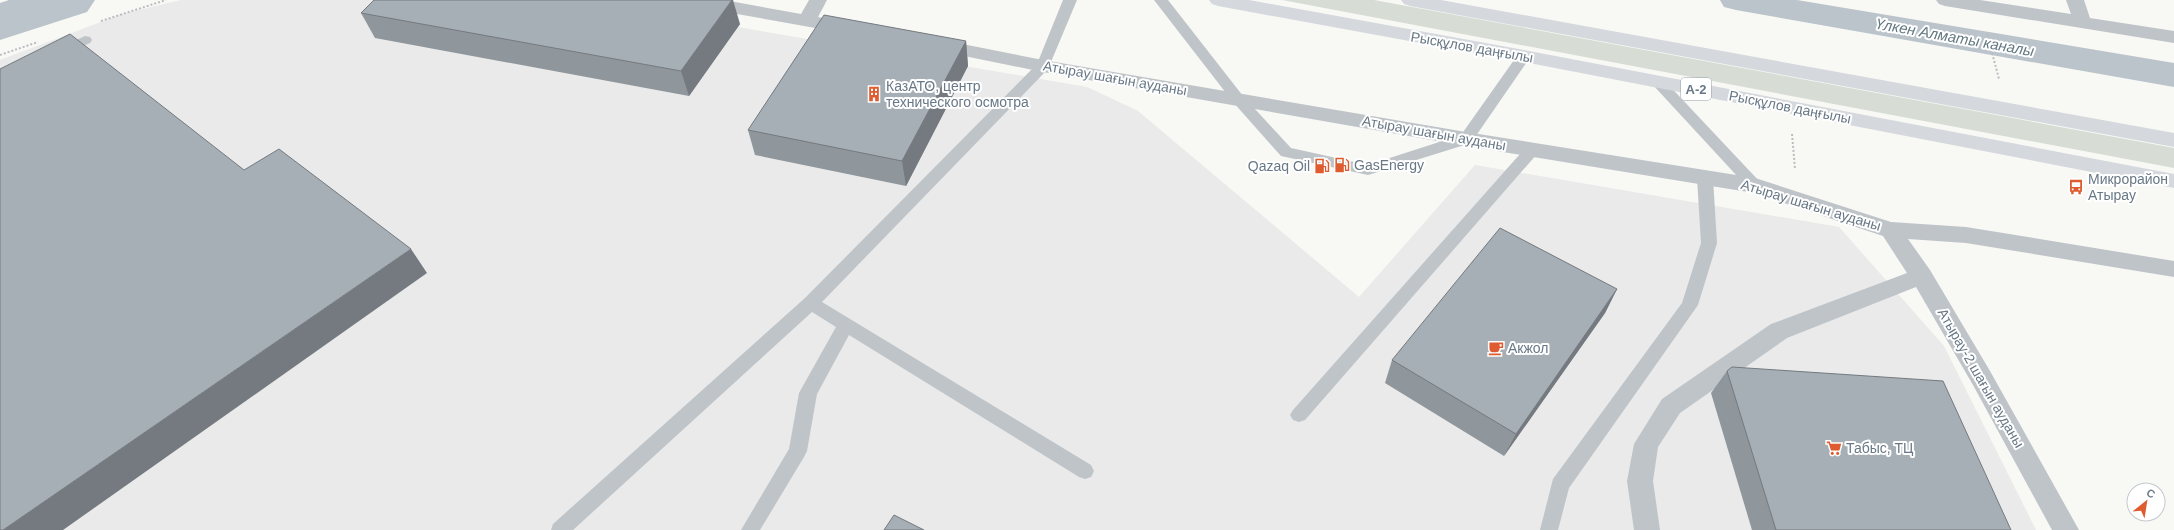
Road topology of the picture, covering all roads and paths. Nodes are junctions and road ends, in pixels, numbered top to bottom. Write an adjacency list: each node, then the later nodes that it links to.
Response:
1 (692, 0): 9 (street)
2 (818, 0): 9 (street)
3 (1070, 0): 18 (lane)
4 (1161, 0): 21 (lane)
5 (1218, 0): 16 (main road, Рысқұлов даңғылы / A-2)
6 (1410, 0): 23 (main road)
7 (1945, 0): 10 (street)
8 (2074, 0): 10 (street)
9 (807, 20): 12 (street)
10 (2082, 22): 13 (street)
11 (1985, 28): 19 (path)
12 (868, 32)
13 (2174, 37)
14 (85, 40): 17 (lane)
15 (922, 42): 18 (street, Атырау шағын ауданы)
16 (1524, 56): 20 (main road, Рысқұлов даңғылы / A-2); 22 (lane)
17 (50, 58)
18 (1044, 66): 21 (street, Атырау шағын ауданы); 31 (lane)
19 (1999, 80)
20 (1658, 82): 26 (main road, Рысқұлов даңғылы / A-2); 27 (lane)
21 (1238, 99): 22 (street, Атырау шағын ауданы); 22 (lane)
22 (1466, 139): 24 (street, Атырау шағын ауданы)
23 (2174, 140)
24 (1532, 150): 25 (street, Атырау шағын ауданы); 33 (lane)
25 (1705, 178): 27 (street, Атырау шағын ауданы); 37 (lane)
26 (2174, 181)
27 (1755, 186): 28 (street, Атырау шағын ауданы)
28 (1891, 230): 29 (street, Атырау шағын ауданы); 30 (street, Атырау-2 шағын ауданы)
29 (2174, 269)
30 (1922, 276): 38 (street); 39 (street, Атырау-2 шағын ауданы)
31 (811, 303): 32 (lane); 35 (lane)
32 (846, 324): 34 (lane); 36 (lane)
33 (1299, 415)
34 (1084, 471)
35 (560, 530)
36 (750, 530)
37 (1549, 530)
38 (1647, 530)
39 (2066, 530)

